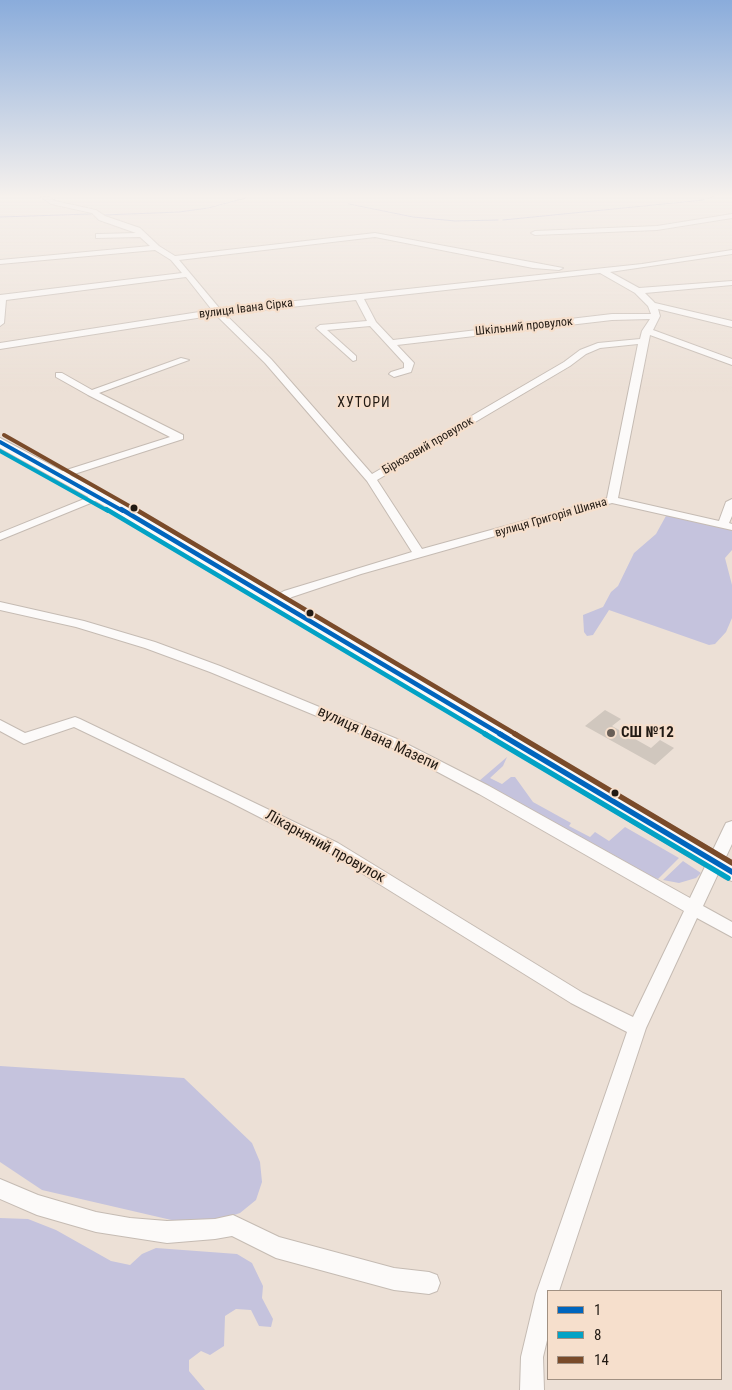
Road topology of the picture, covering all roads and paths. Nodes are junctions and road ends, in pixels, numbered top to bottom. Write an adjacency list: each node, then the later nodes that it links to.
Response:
1 (177, 262): 7 (street, Бірюзовий провулок)
2 (512, 262): 4 (street)
3 (674, 262): 5 (street, вулиця Івана Сірка)
4 (533, 266): 6 (street); 8 (street)
5 (601, 270): 6 (street, вулиця Івана Сірка); 11 (street)
6 (580, 272): 8 (street, вулиця Івана Сірка)
7 (186, 276): 13 (street); 15 (street, Бірюзовий провулок)
8 (544, 276): 12 (street, вулиця Івана Сірка)
9 (727, 284): 10 (street); 11 (street)
10 (732, 289)
11 (638, 291): 14 (street)
12 (358, 296): 15 (street, вулиця Івана Сірка); 18 (street)
13 (1, 298): 17 (street)
14 (652, 305): 16 (street); 19 (street)
15 (218, 312): 22 (street, вулиця Івана Сірка); 31 (street, Бірюзовий провулок)
16 (656, 316): 20 (street, вулиця Григорія Шияна); 21 (street, Шкільний провулок)
17 (0, 323)
18 (372, 323): 21 (street); 23 (street)
19 (732, 324)
20 (645, 336): 25 (street); 31 (street, Бірюзовий провулок); 33 (street, вулиця Григорія Шияна)
21 (392, 343): 26 (street)
22 (0, 346)
23 (353, 358)
24 (184, 360): 28 (street)
25 (732, 362)
26 (394, 374)
27 (59, 376): 28 (street)
28 (91, 392): 30 (street)
29 (0, 442): 30 (highway)
30 (61, 475): 32 (highway)
31 (371, 479): 37 (street)
32 (99, 496): 36 (street); 38 (highway)
33 (612, 500): 35 (street); 37 (street, вулиця Григорія Шияна)
34 (732, 502): 35 (street)
35 (727, 526)
36 (0, 537)
37 (419, 554): 38 (street, вулиця Григорія Шияна)
38 (274, 602): 42 (highway)
39 (0, 606): 43 (street, вулиця Івана Мазепи)
40 (0, 725): 45 (street, Лікарняний провулок)
41 (732, 827): 42 (street)
42 (724, 867): 43 (street)
43 (694, 909): 44 (street, вулиця Івана Мазепи); 45 (street)
44 (732, 930)
45 (637, 1028): 48 (street)
46 (4, 1193): 47 (street)
47 (429, 1283)
48 (548, 1290)
49 (547, 1294): 50 (street)
50 (532, 1390)

